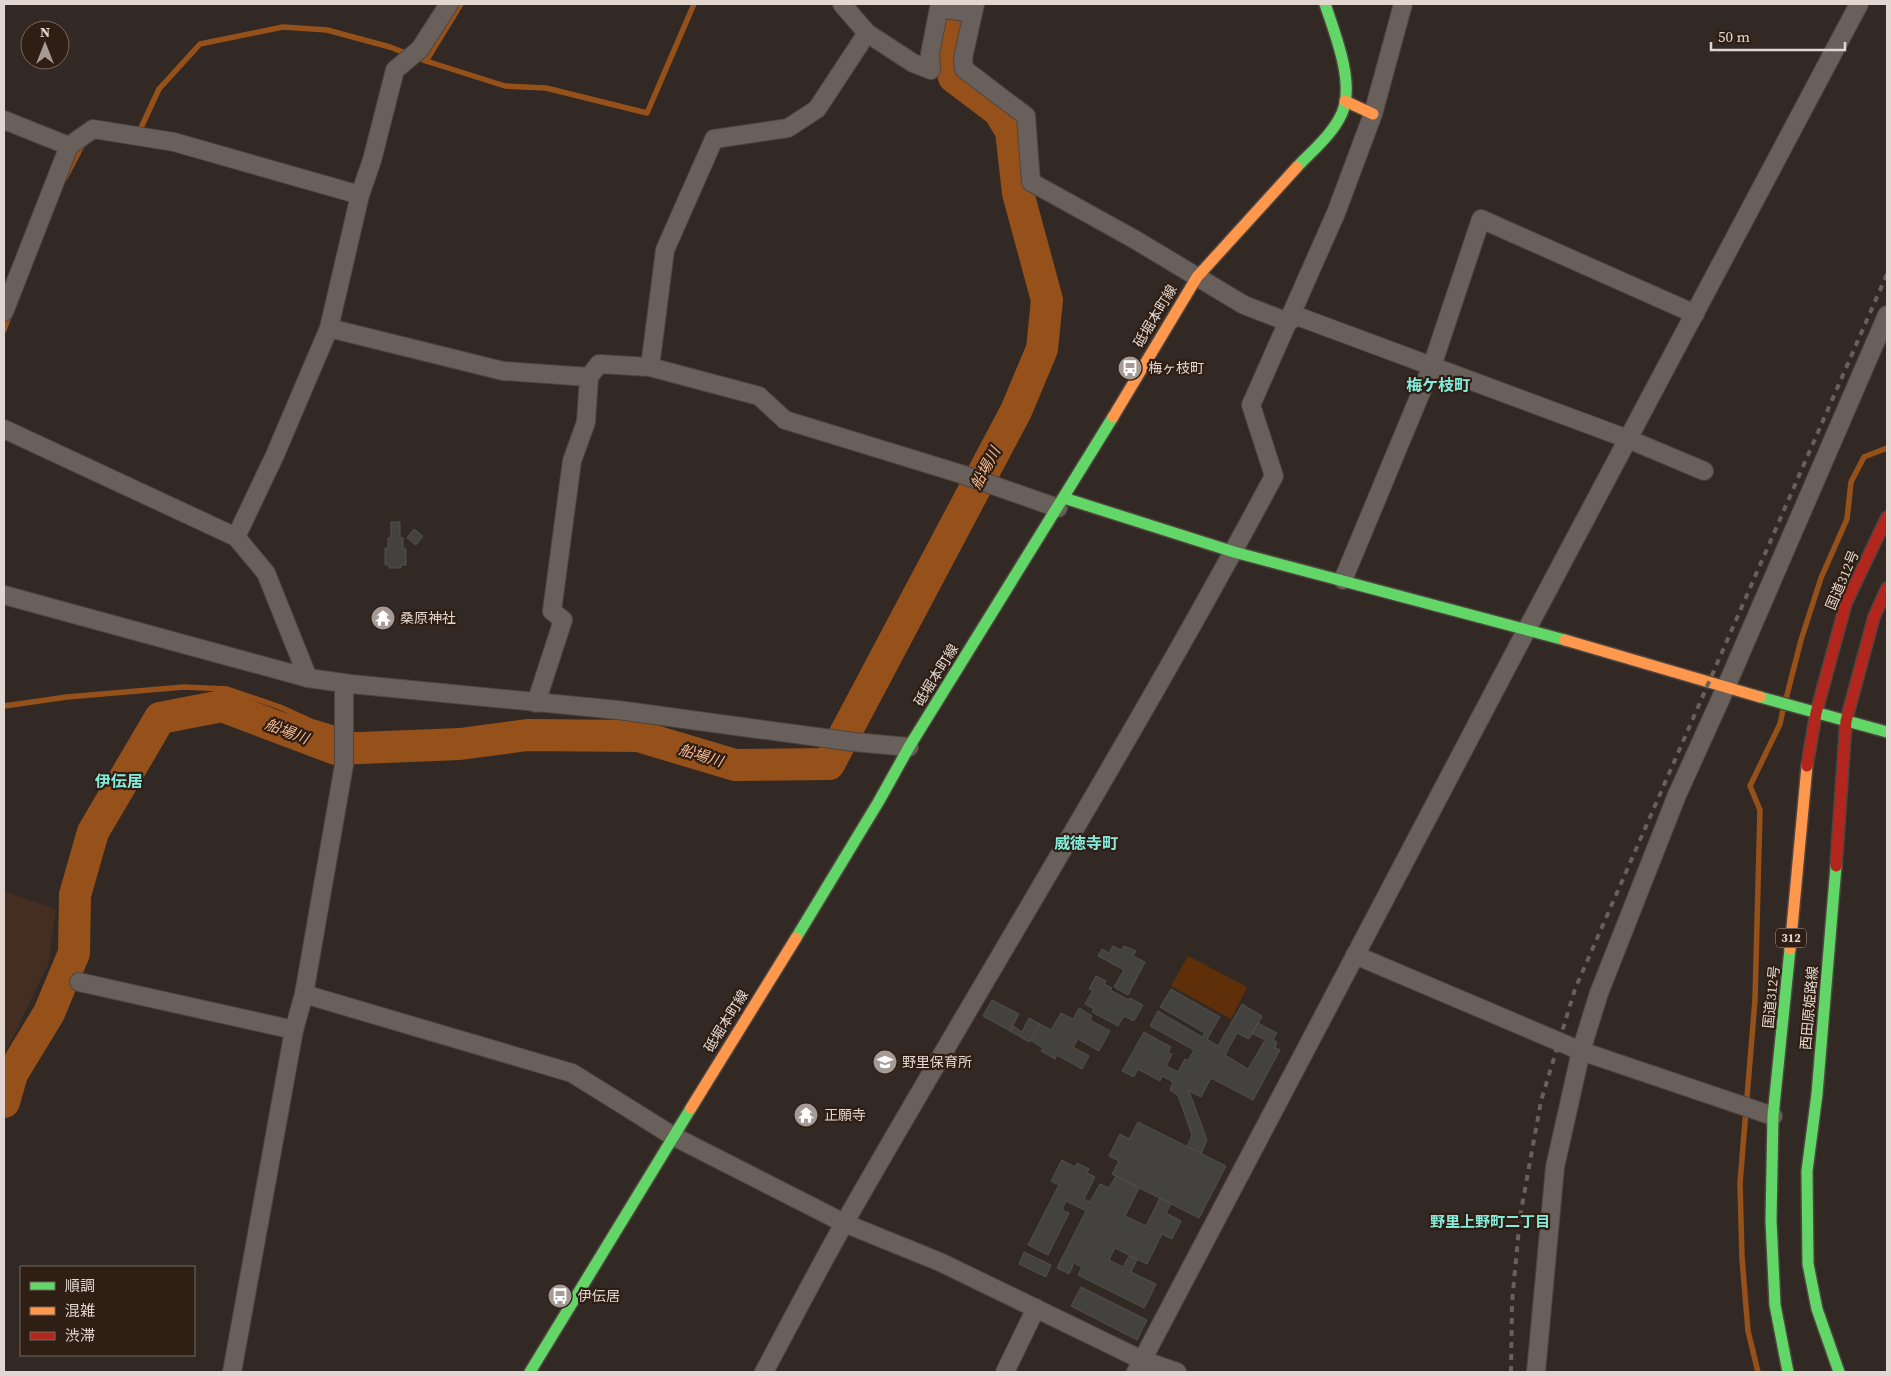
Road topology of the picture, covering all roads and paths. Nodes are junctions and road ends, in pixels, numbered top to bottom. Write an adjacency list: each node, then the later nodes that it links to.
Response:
1 (449, 4): 12 (street)
2 (842, 4): 7 (street)
3 (1325, 4): 8 (main road, 砥堀本町線)
4 (1403, 4): 9 (street)
5 (1860, 4): 15 (street)
6 (973, 9): 7 (street); 13 (street)
7 (867, 33): 20 (street)
8 (1345, 101): 9 (main road); 13 (main road, 砥堀本町線)
9 (1373, 114): 17 (street)
10 (4, 120): 11 (street)
11 (70, 146): 12 (street); 14 (street)
12 (360, 195): 18 (street)
13 (1196, 277): 17 (street); 25 (main road, 砥堀本町線)
14 (4, 312)
15 (1695, 314): 19 (street); 23 (street)
16 (1887, 315): 35 (street)
17 (1288, 322): 19 (street); 28 (street)
18 (330, 328): 21 (street); 27 (street)
19 (1432, 366): 23 (street); 29 (street)
20 (650, 367): 21 (street); 25 (street)
21 (589, 377): 36 (street)
22 (4, 429): 27 (street)
23 (1628, 439): 24 (street); 32 (street)
24 (1704, 471)
25 (1061, 503): 28 (main road); 40 (main road, 砥堀本町線)
26 (1887, 517): 37 (main road, 国道312号 / 312)
27 (236, 537): 33 (street)
28 (1234, 552): 29 (main road); 48 (street)
29 (1343, 580): 32 (main road)
30 (1887, 588): 38 (main road, 西田原姫路線)
31 (4, 595): 33 (street)
32 (1527, 629): 35 (main road); 41 (street)
33 (308, 678): 34 (street)
34 (344, 684): 36 (street); 43 (street)
35 (1726, 687): 37 (main road); 45 (street)
36 (536, 703): 40 (street)
37 (1816, 713): 38 (main road); 46 (main road, 国道312号 / 312)
38 (1846, 721): 39 (main road); 58 (main road, 西田原姫路線)
39 (1887, 732)
40 (909, 747): 47 (main road, 砥堀本町線)
41 (1355, 955): 45 (street); 50 (street)
42 (79, 982): 44 (street)
43 (304, 994): 44 (street); 47 (street)
44 (294, 1030): 51 (street)
45 (1580, 1052): 46 (street); 56 (street)
46 (1773, 1116): 57 (main road, 国道312号 / 312)
47 (673, 1136): 48 (street); 52 (main road, 砥堀本町線)
48 (844, 1223): 49 (street); 53 (street)
49 (1036, 1308): 50 (street); 54 (street)
50 (1139, 1366): 55 (street)
51 (232, 1372)
52 (530, 1372)
53 (764, 1372)
54 (1005, 1372)
55 (1177, 1372)
56 (1536, 1372)
57 (1788, 1372)
58 (1840, 1372)

